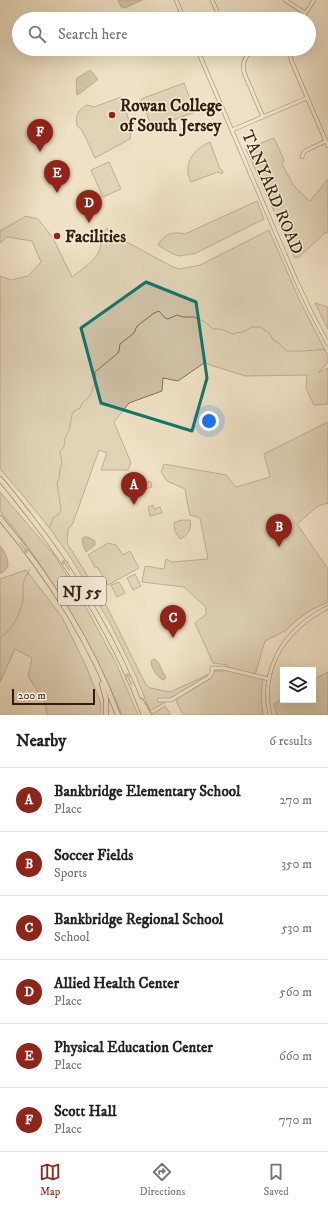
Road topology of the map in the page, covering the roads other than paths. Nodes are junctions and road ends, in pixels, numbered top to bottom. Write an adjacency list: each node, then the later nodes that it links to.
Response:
1 (176, 0): 6 (street)
2 (212, 0): 5 (street)
3 (285, 0): 7 (street)
4 (314, 0): 8 (street)
5 (217, 11)
6 (181, 12)
7 (303, 12)
8 (306, 12)
9 (200, 56): 14 (street, TANYARD ROAD)
10 (246, 56): 13 (street)
11 (291, 56): 12 (street)
12 (307, 98): 13 (street); 15 (street)
13 (263, 116): 14 (street)
14 (232, 130): 18 (street, TANYARD ROAD)
15 (326, 141): 16 (street); 17 (street)
16 (328, 146)
17 (302, 157)
18 (328, 344)
19 (0, 479): 24 (highway, NJ 55, one-way to 19)
20 (0, 518): 22 (highway, NJ 55, one-way to 22)
21 (328, 607): 23 (street)
22 (101, 676): 26 (highway); 27 (highway, NJ 55)
23 (269, 679): 25 (street); 30 (street)
24 (136, 694): 28 (highway, NJ 55); 29 (highway)
25 (159, 700)
26 (106, 715)
27 (118, 715)
28 (144, 715)
29 (149, 715)
30 (270, 715)

